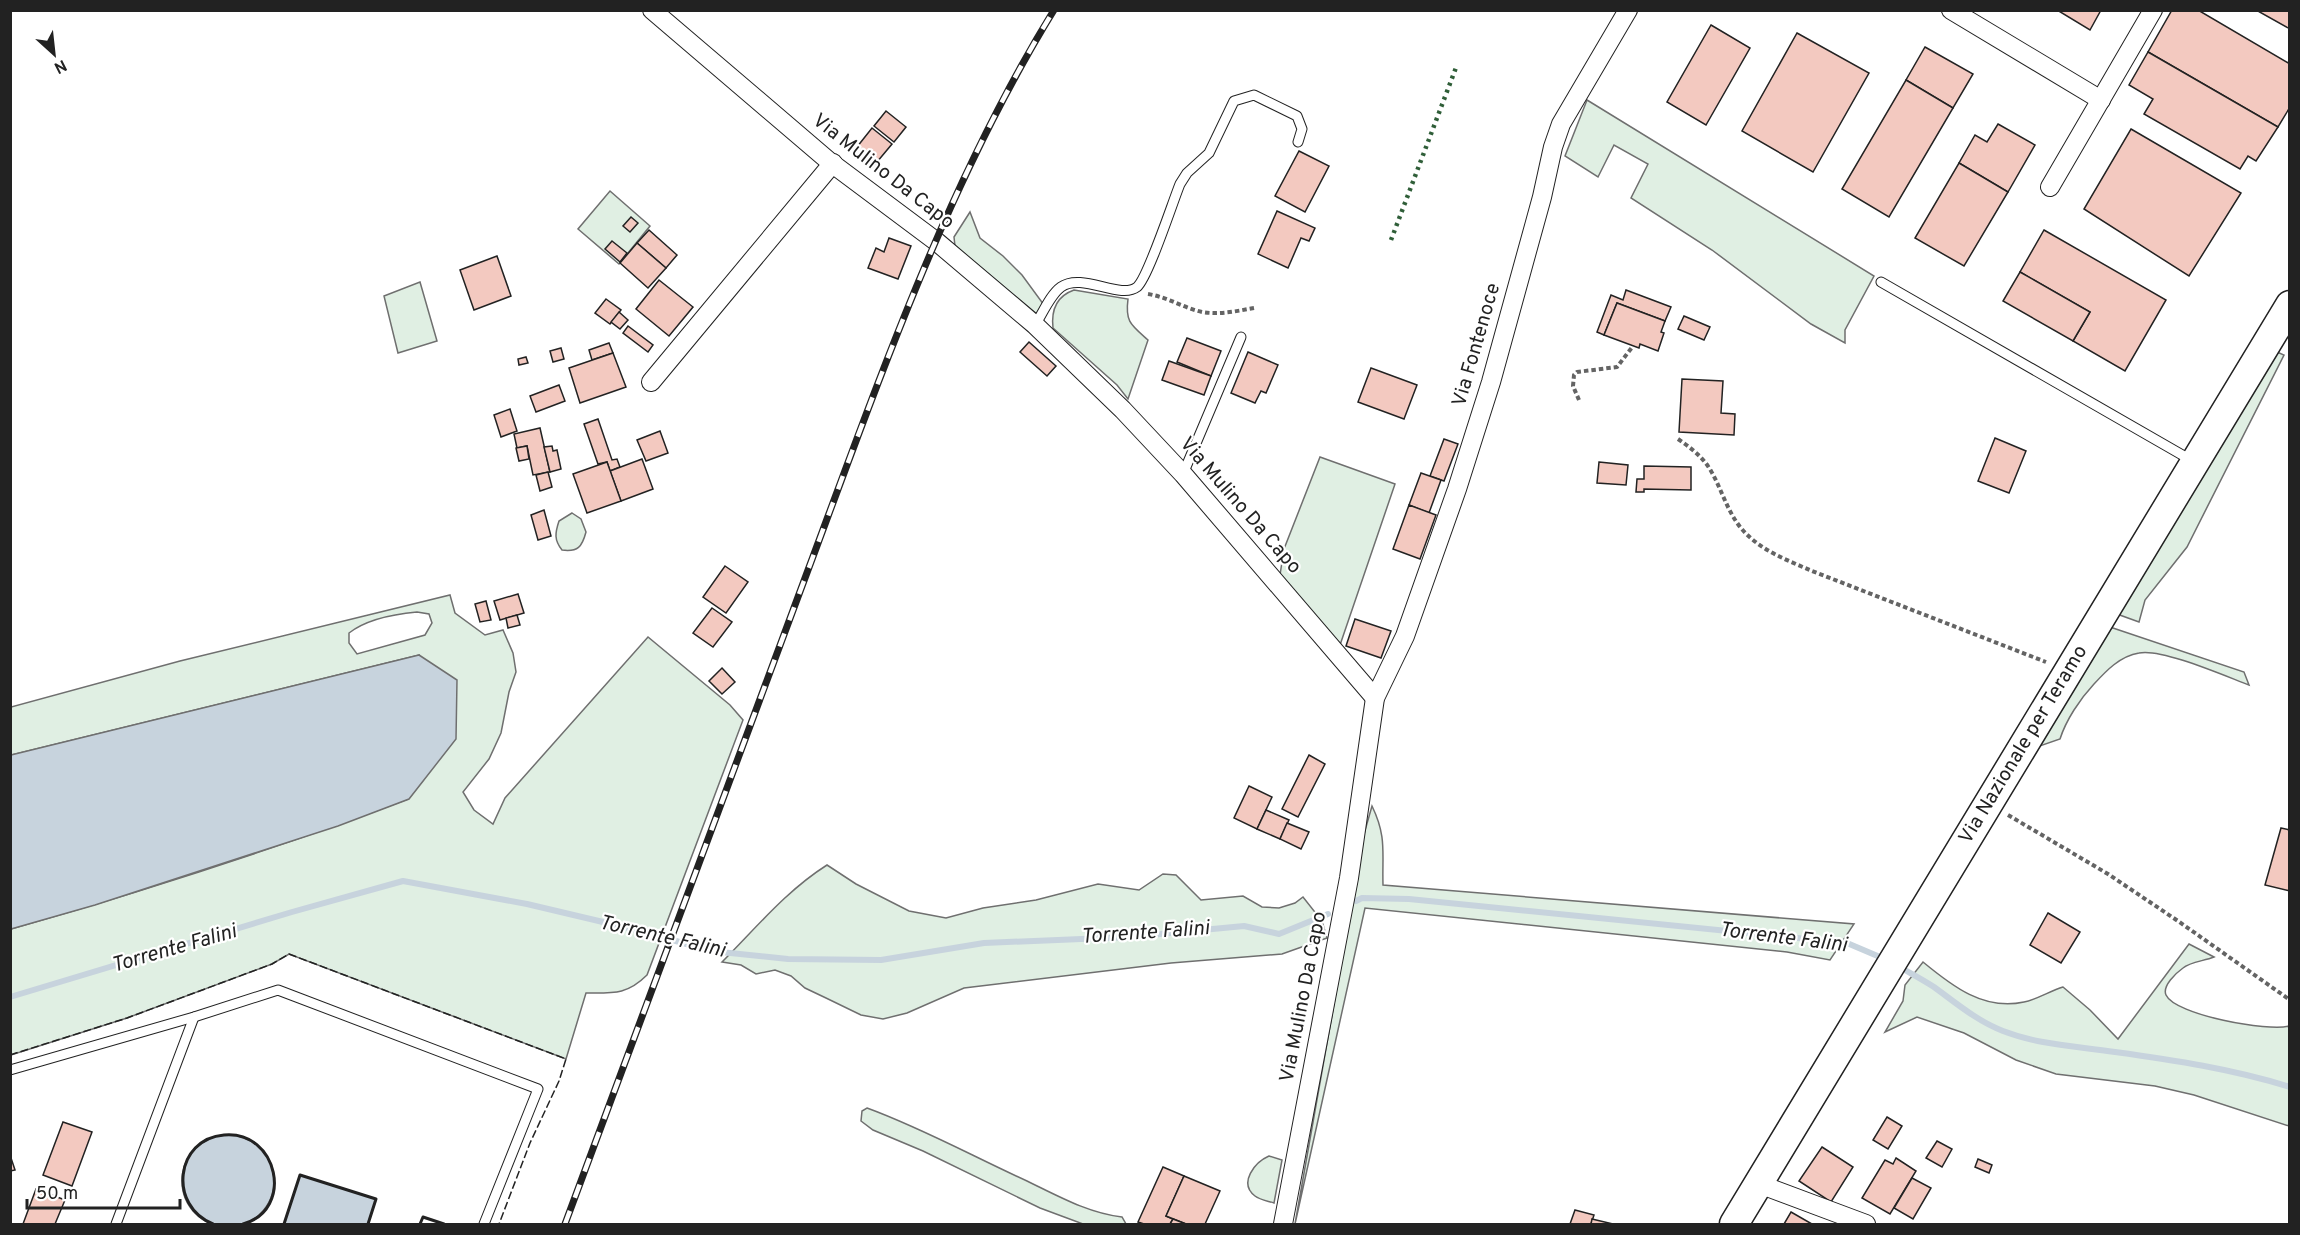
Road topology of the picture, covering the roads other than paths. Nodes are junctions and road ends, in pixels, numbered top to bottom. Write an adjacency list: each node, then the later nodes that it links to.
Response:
1 (652, 10): 7 (street, Via Mulino Da Capo)
2 (1628, 10): 16 (street, Via Fontenoce)
3 (1951, 10): 5 (street)
4 (2153, 10): 5 (street)
5 (2101, 100): 8 (street)
6 (1298, 142): 11 (lane)
7 (833, 163): 11 (street, Via Mulino Da Capo); 13 (street)
8 (2050, 187)
9 (1881, 282): 14 (lane)
10 (2289, 305): 14 (main road, Via Nazionale per Teramo)
11 (1035, 325): 15 (street, Via Mulino Da Capo)
12 (1241, 337): 15 (lane)
13 (651, 382)
14 (2195, 463): 19 (main road, Via Nazionale per Teramo)
15 (1183, 474): 16 (street, Via Mulino Da Capo)
16 (1375, 698): 22 (street, Via Mulino Da Capo)
17 (194, 1017): 18 (lane); 20 (lane); 21 (lane)
18 (10, 1070)
19 (1759, 1184): 23 (main road, Via Nazionale per Teramo); 24 (street)
20 (116, 1224)
21 (484, 1224)
22 (1283, 1224)
23 (1734, 1224)
24 (1866, 1224)

